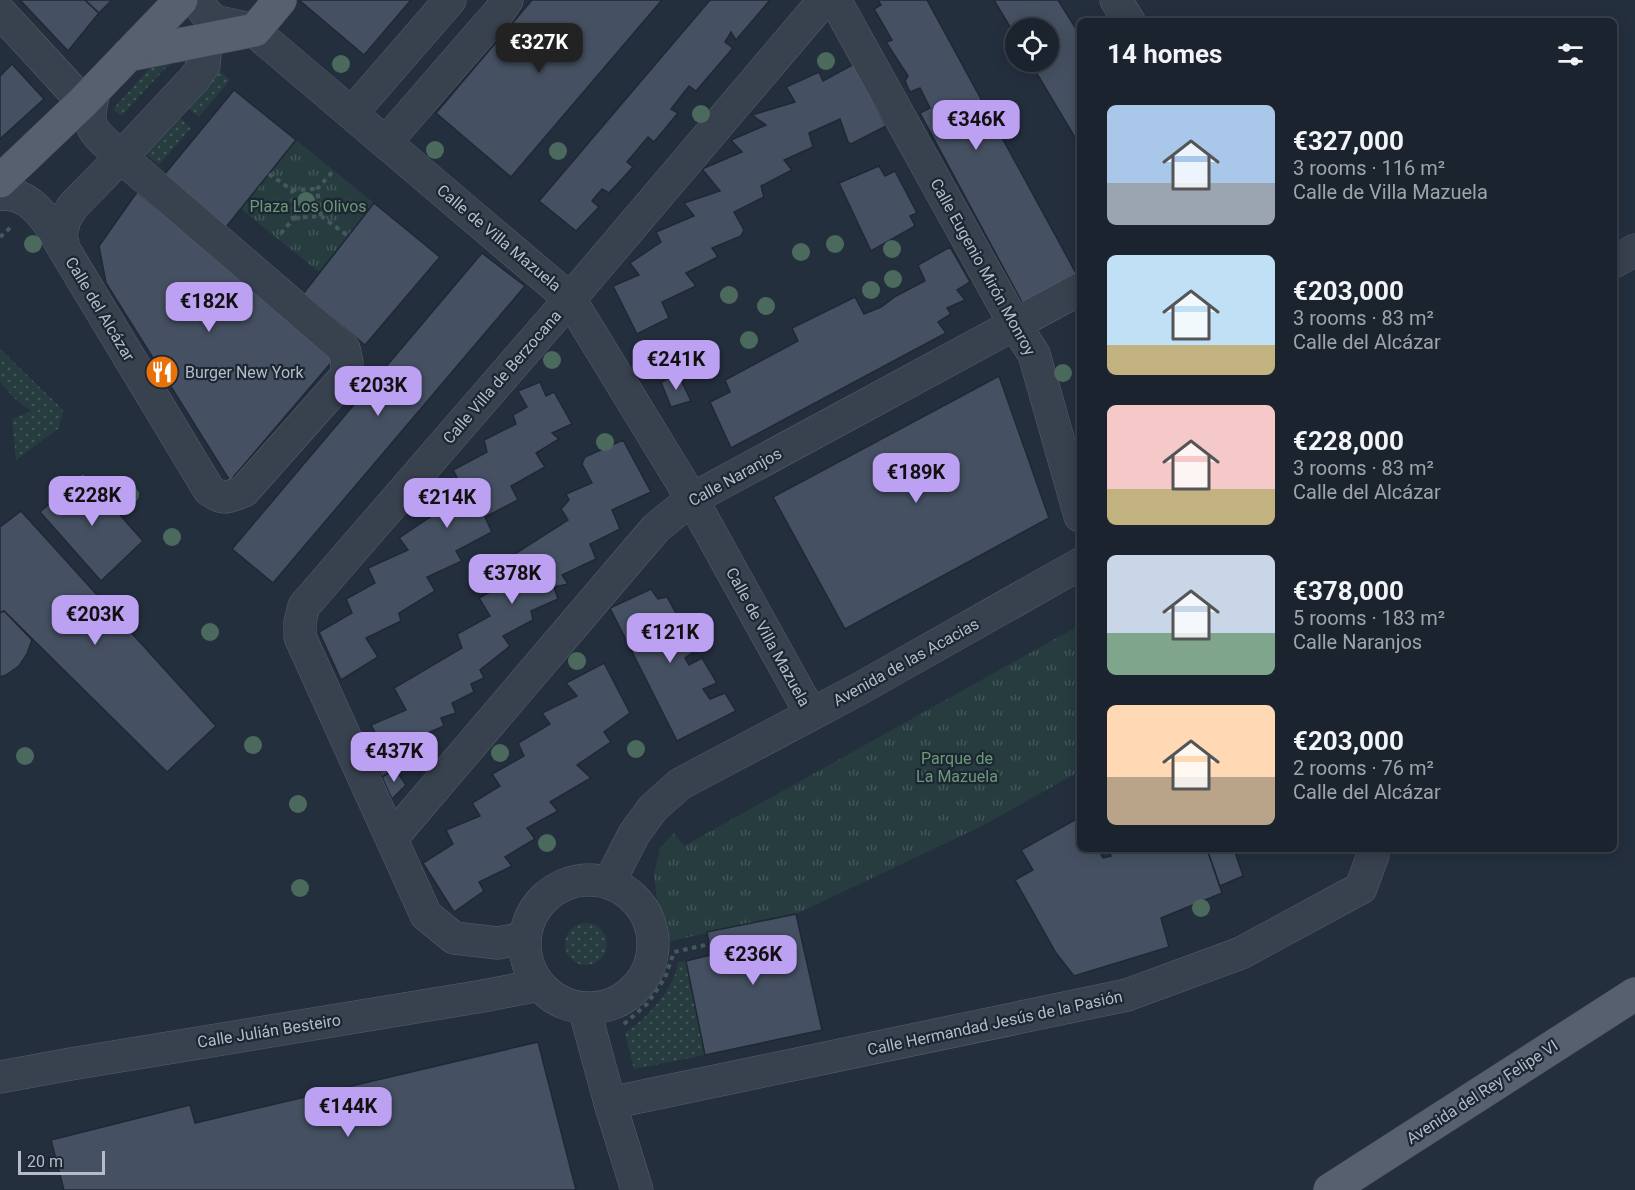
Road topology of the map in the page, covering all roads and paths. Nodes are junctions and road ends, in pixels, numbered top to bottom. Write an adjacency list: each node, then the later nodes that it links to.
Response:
1 (180, 0): 13 (main road)
2 (200, 0): 11 (street)
3 (280, 0): 11 (main road)
4 (450, 0): 15 (street)
5 (507, 0): 16 (street)
6 (824, 0): 32 (street, Calle Villa de Berzocana)
7 (835, 0): 33 (street, Calle Eugenio Mirón Monroy)
8 (1116, 0): 10 (street)
9 (0, 12): 14 (street)
10 (1127, 18)
11 (255, 30): 12 (main road); 15 (street, Calle de Villa Mazuela)
12 (180, 44): 13 (main road); 17 (street)
13 (128, 55): 14 (main road)
14 (89, 96): 17 (street); 20 (main road)
15 (352, 113): 16 (street, Calle de Villa Mazuela)
16 (386, 142): 32 (street, Calle de Villa Mazuela)
17 (121, 157): 28 (street, Calle del Alcázar); 28 (street, Calle del Alcázar)
18 (334, 170): 21 (path)
19 (269, 174): 22 (path)
20 (0, 181)
21 (317, 189): 22 (path); 24 (path)
22 (292, 190): 25 (path)
23 (0, 194): 28 (street)
24 (321, 216): 25 (path); 26 (path)
25 (294, 218): 27 (path)
26 (348, 236)
27 (277, 238)
28 (64, 249)
29 (1635, 250): 30 (street)
30 (1617, 260)
31 (1077, 291): 33 (street, Calle Naranjos)
32 (570, 299): 34 (street, Calle de Villa Mazuela); 38 (street, Calle Villa de Berzocana)
33 (1015, 325): 34 (street, Calle Naranjos); 35 (street, Calle Eugenio Mirón Monroy)
34 (692, 499): 37 (street, Calle de Villa Mazuela); 38 (street, Calle Naranjos)
35 (1077, 505)
36 (1077, 566): 37 (street, Avenida de las Acacias)
37 (811, 714): 40 (street, Avenida de las Acacias)
38 (392, 838): 41 (street, Calle Villa de Berzocana)
39 (1372, 852): 48 (street, Calle Hermandad Jesús de la Pasión)
40 (609, 883): 41 (street); 45 (street)
41 (525, 938): 43 (street)
42 (710, 944): 46 (path)
43 (539, 985): 45 (street); 47 (street, Calle Julián Besteiro)
44 (1635, 994): 50 (main road, Avenida del Rey Felipe VI)
45 (584, 1008): 48 (street)
46 (624, 1024)
47 (0, 1077)
48 (610, 1103): 49 (street)
49 (638, 1190)
50 (1330, 1190)

